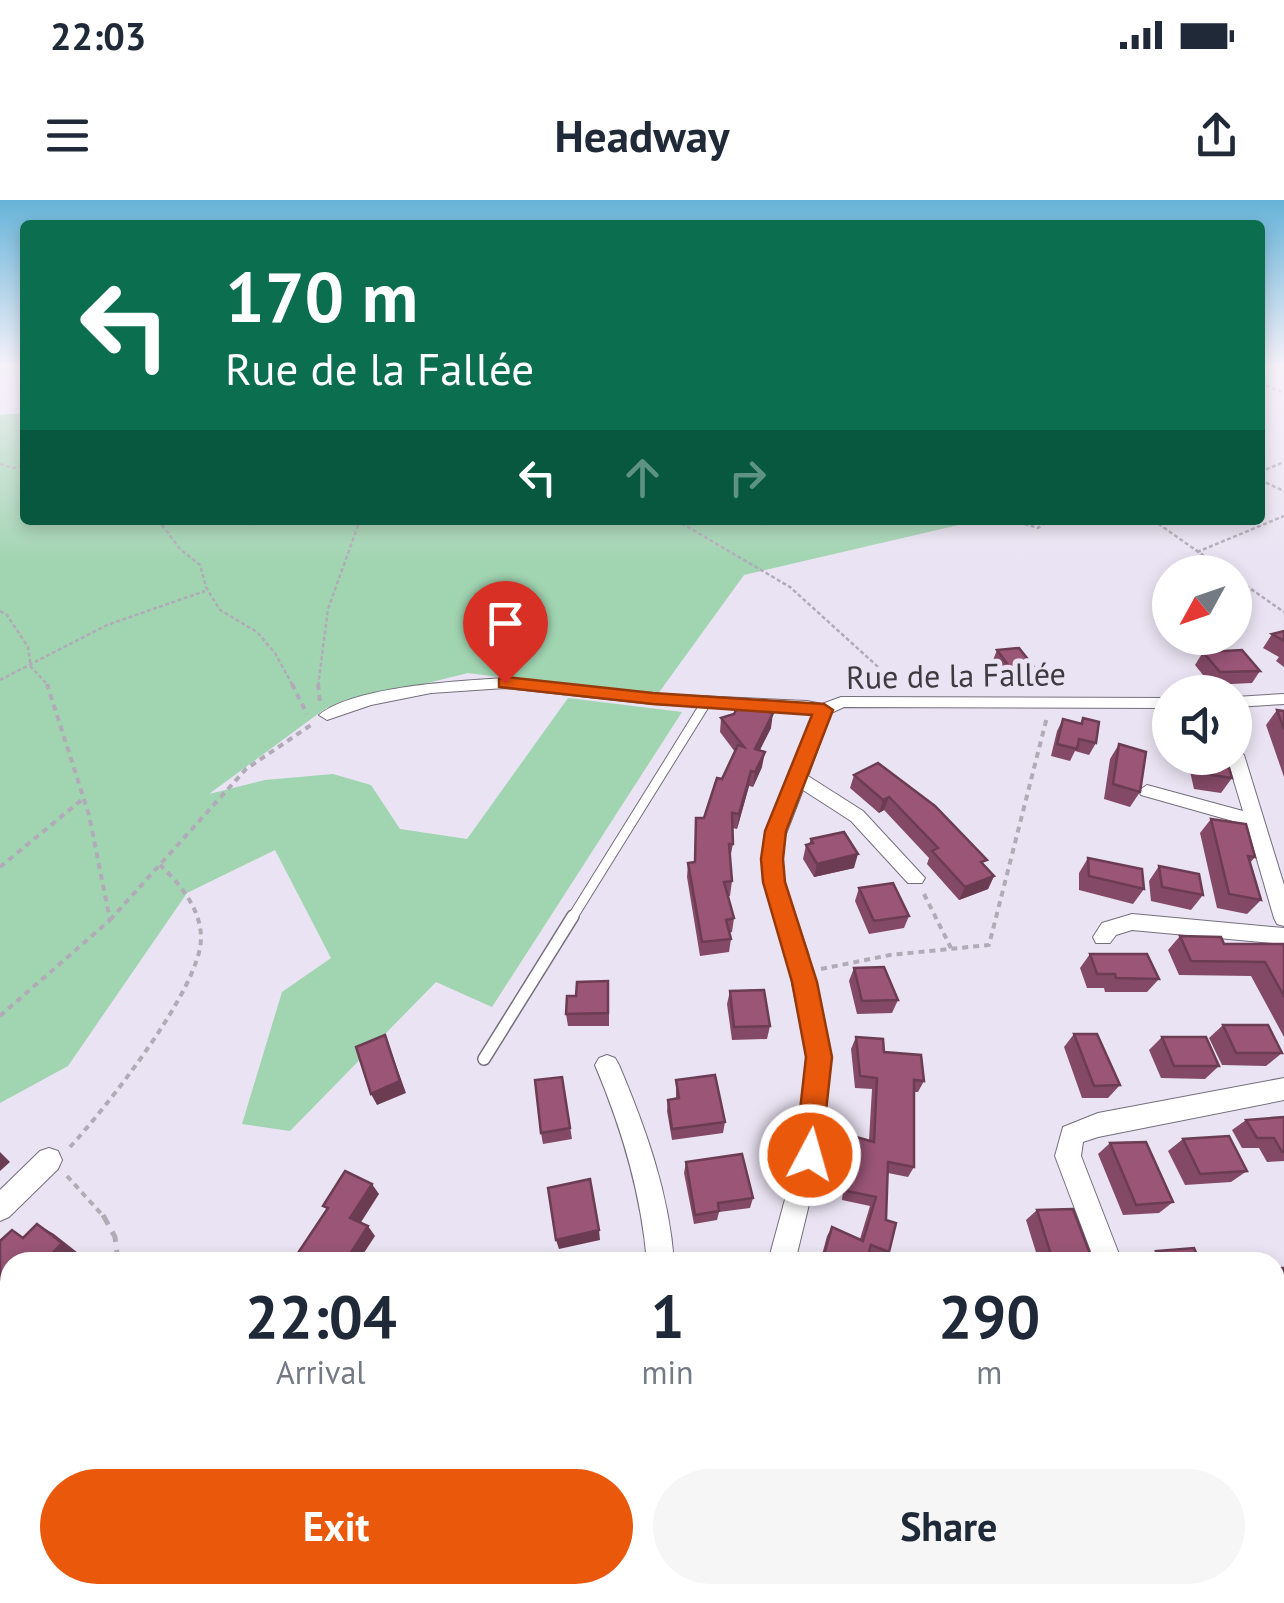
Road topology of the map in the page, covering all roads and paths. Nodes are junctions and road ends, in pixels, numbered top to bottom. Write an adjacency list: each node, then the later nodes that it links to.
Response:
1 (162, 525): 9 (path)
2 (358, 525): 21 (path)
3 (685, 525): 19 (path)
4 (1160, 525): 6 (path)
5 (1262, 525): 6 (path)
6 (1197, 552): 7 (path)
7 (1202, 555)
8 (1252, 590): 11 (path)
9 (205, 592): 12 (path); 21 (path)
10 (0, 611): 12 (path)
11 (1284, 612)
12 (31, 667): 13 (path); 25 (path)
13 (0, 680)
14 (1284, 700): 16 (street)
15 (708, 701): 20 (street, Rue de la Fallée); 21 (street, Rue de la Fallée); 37 (lane)
16 (1252, 701)
17 (1152, 703): 18 (street, Rue de la Fallée)
18 (1044, 704): 19 (street, Rue de la Fallée); 34 (path)
19 (913, 705): 20 (street, Rue de la Fallée)
20 (824, 710): 23 (street)
21 (320, 719): 27 (path)
22 (1241, 775): 26 (street)
23 (797, 778): 29 (street); 35 (street)
24 (1146, 791): 26 (street)
25 (84, 798): 28 (path); 31 (path)
26 (1255, 821): 30 (street)
27 (160, 865): 31 (path); 40 (path)
28 (0, 868)
29 (915, 878): 34 (path)
30 (1284, 918)
31 (110, 920): 36 (path)
32 (1103, 936): 33 (street)
33 (1284, 936)
34 (951, 948): 35 (path)
35 (802, 973): 44 (street)
36 (0, 1016)
37 (484, 1059)
38 (607, 1066): 43 (street)
39 (1284, 1089): 45 (street)
40 (51, 1162): 41 (street); 42 (path)
41 (0, 1208)
42 (119, 1252)
43 (660, 1252)
44 (783, 1252)
45 (1104, 1252)

